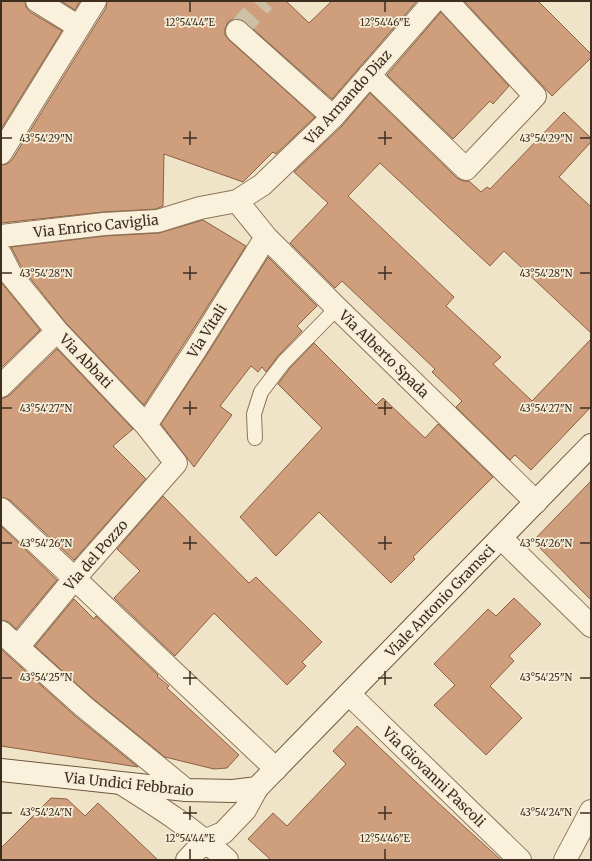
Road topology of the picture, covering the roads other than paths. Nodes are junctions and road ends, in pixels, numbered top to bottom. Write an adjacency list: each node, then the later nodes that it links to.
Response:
1 (37, 1): 5 (street)
2 (95, 1): 5 (street)
3 (434, 1): 7 (street, Via Armando Diaz)
4 (447, 1): 7 (street)
5 (78, 27): 9 (street)
6 (237, 31): 8 (street)
7 (369, 75): 8 (street, Via Armando Diaz)
8 (333, 117): 10 (street, Via Armando Diaz)
9 (1, 153)
10 (237, 201): 11 (street, Via Enrico Caviglia); 12 (street, Via Alberto Spada)
11 (1, 236)
12 (266, 237): 14 (street, Via Alberto Spada); 17 (street, Via Vitali)
13 (1, 255): 15 (street, Via Abbati)
14 (337, 308): 18 (lane); 21 (street, Via Alberto Spada)
15 (57, 331): 16 (street); 17 (street, Via Abbati)
16 (1, 386)
17 (146, 425): 20 (street, Via Abbati)
18 (255, 438)
19 (591, 445): 21 (street, Viale Antonio Gramsci)
20 (176, 464): 24 (street, Via del Pozzo)
21 (536, 502): 23 (street, Viale Antonio Gramsci)
22 (1, 509): 24 (street)
23 (501, 538): 25 (street); 28 (street, Viale Antonio Gramsci)
24 (74, 579): 27 (street, Via del Pozzo); 29 (street)
25 (591, 626)
26 (1, 632): 27 (street)
27 (18, 647): 33 (street)
28 (349, 694): 29 (street, Viale Antonio Gramsci); 38 (street, Via Giovanni Pascoli)
29 (276, 769): 32 (street, Viale Antonio Gramsci)
30 (1, 770): 31 (street, Via Undici Febbraio)
31 (122, 784): 33 (street, Via Undici Febbraio); 35 (street)
32 (257, 788): 33 (street, Via Undici Febbraio); 35 (street, Viale Antonio Gramsci)
33 (186, 790)
34 (591, 811): 39 (street)
35 (206, 840): 36 (street); 37 (street)
36 (187, 860)
37 (227, 860)
38 (520, 860)
39 (565, 860)

